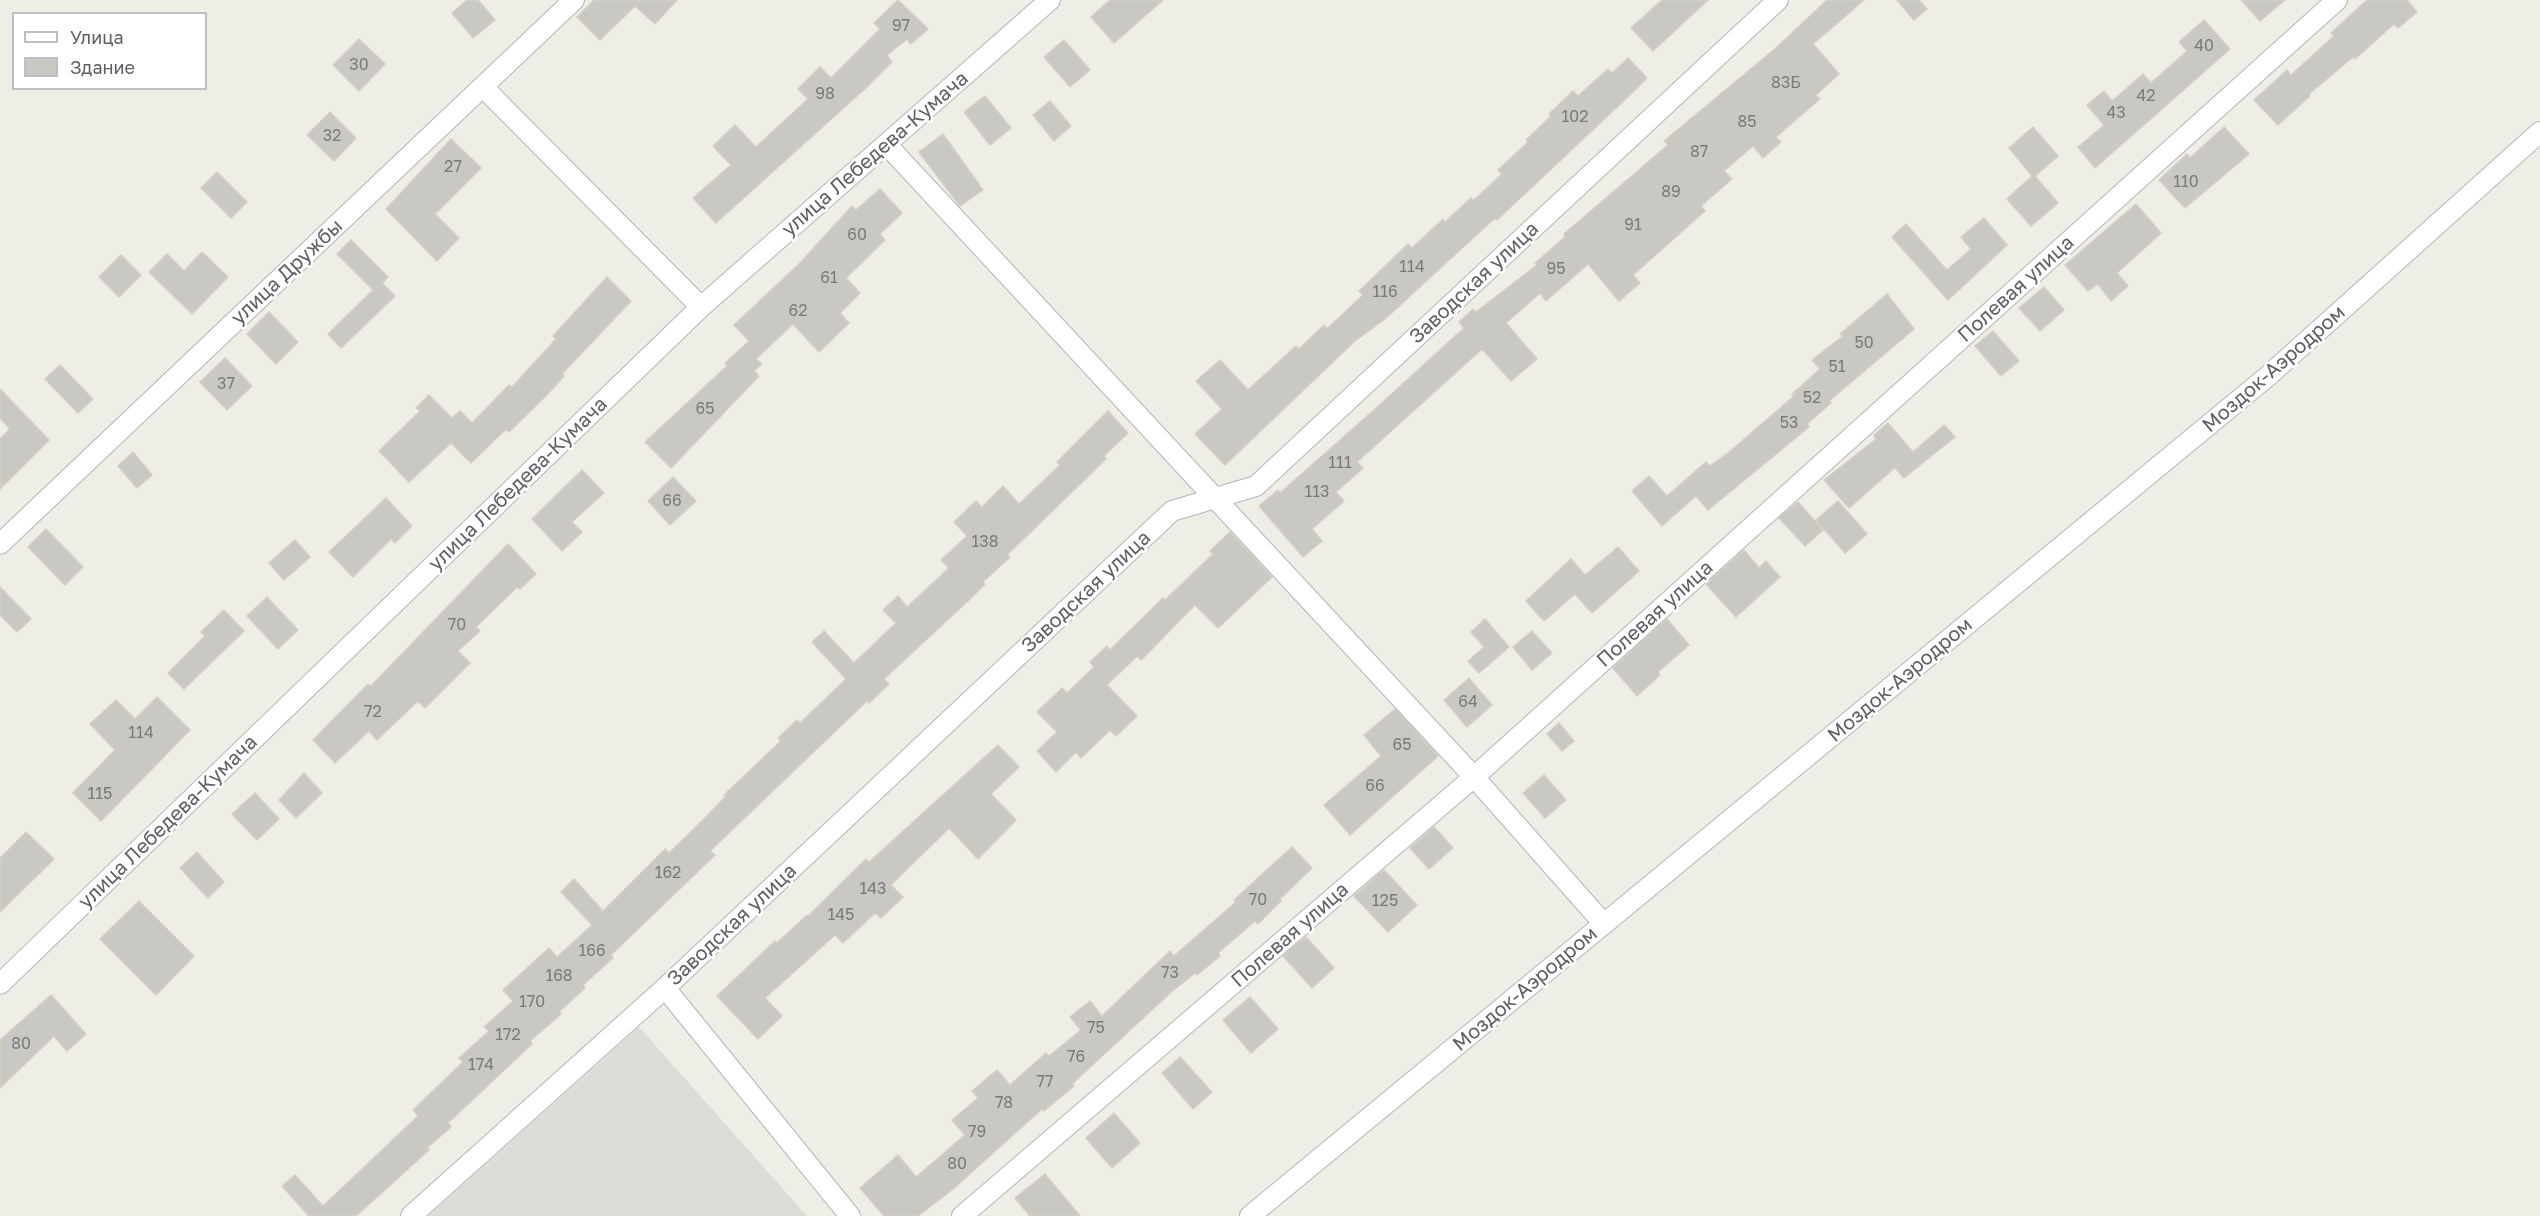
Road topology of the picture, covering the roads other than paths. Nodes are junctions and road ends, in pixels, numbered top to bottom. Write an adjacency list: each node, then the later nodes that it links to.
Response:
1 (574, 0): 5 (street, улица Дружбы)
2 (1050, 0): 7 (street, улица Лебедева-Кумача)
3 (1778, 0): 9 (street, Заводская улица)
4 (2337, 0): 11 (street, Полевая улица)
5 (483, 87): 8 (street); 10 (street, улица Дружбы)
6 (2540, 132): 12 (street, Моздок-Аэродром)
7 (886, 144): 8 (street, улица Лебедева-Кумача); 9 (street)
8 (701, 308): 13 (street, улица Лебедева-Кумача)
9 (1216, 498): 11 (street); 14 (street, Заводская улица)
10 (0, 544)
11 (1474, 777): 12 (street); 17 (street, Полевая улица)
12 (1604, 924): 18 (street, Моздок-Аэродром)
13 (0, 984)
14 (665, 988): 15 (street, Заводская улица); 16 (street)
15 (411, 1216)
16 (850, 1216)
17 (962, 1216)
18 (1250, 1216)

